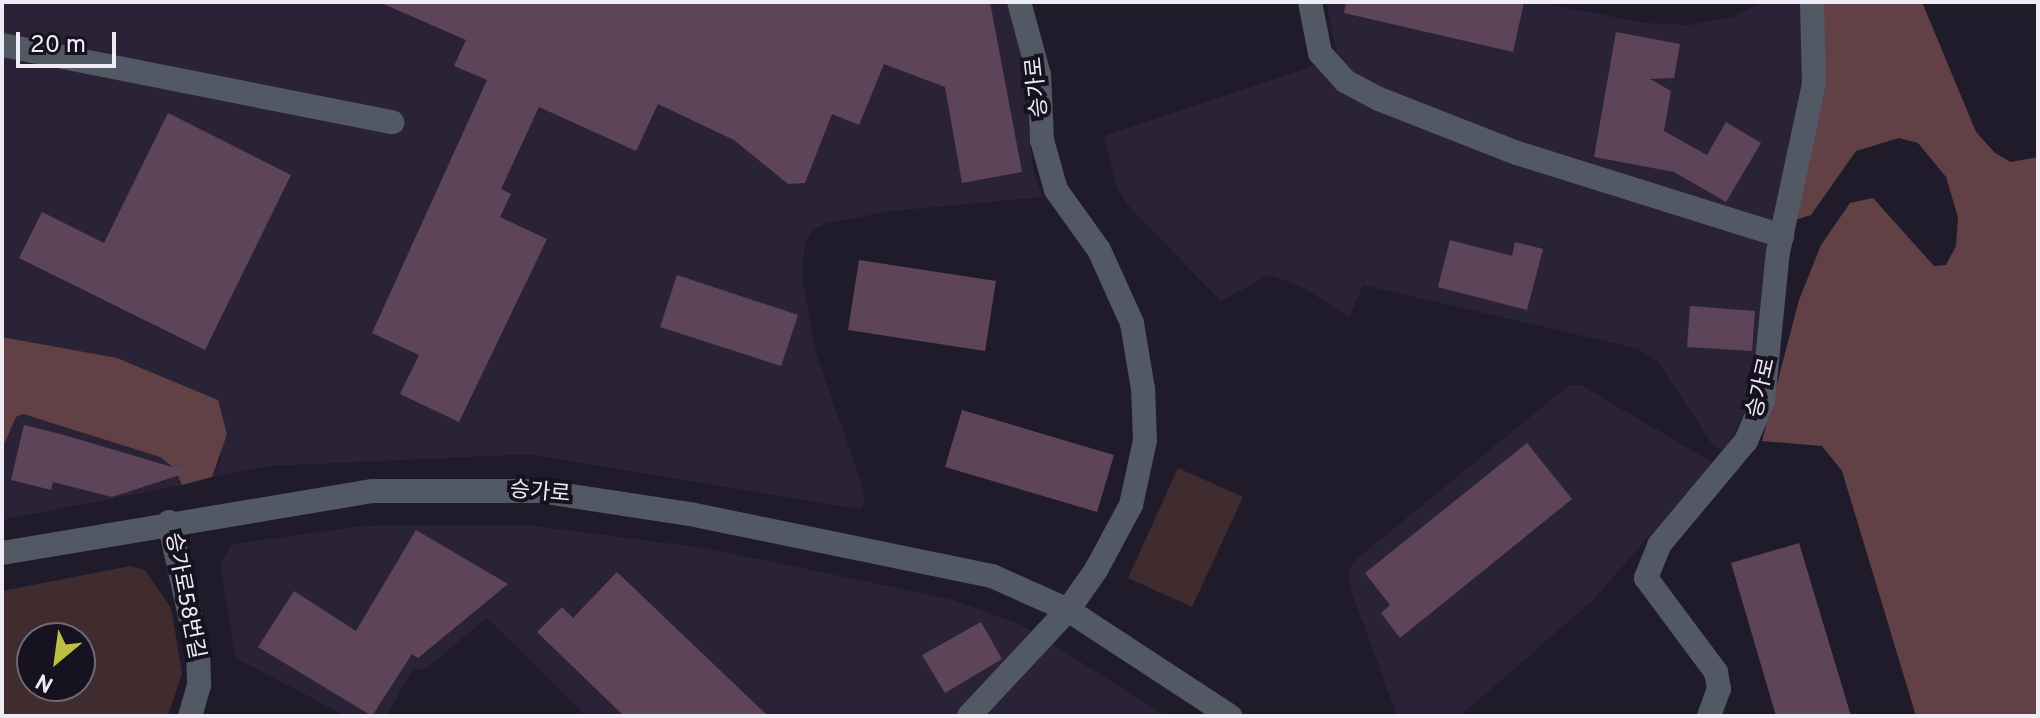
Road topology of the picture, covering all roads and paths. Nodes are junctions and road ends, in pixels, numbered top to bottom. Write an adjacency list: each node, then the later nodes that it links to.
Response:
1 (1019, 2): 9 (street, 승가로)
2 (1310, 2): 6 (street)
3 (1812, 2): 6 (street, 승가로)
4 (2, 45): 5 (street)
5 (392, 122)
6 (1782, 236): 13 (street, 승가로)
7 (169, 522): 8 (street, 승가로); 9 (street, 승가로); 10 (street, 승가로58번길)
8 (2, 553)
9 (1068, 610): 11 (street); 12 (street, 승가로)
10 (190, 716)
11 (969, 716)
12 (1230, 716)
13 (1709, 716)

